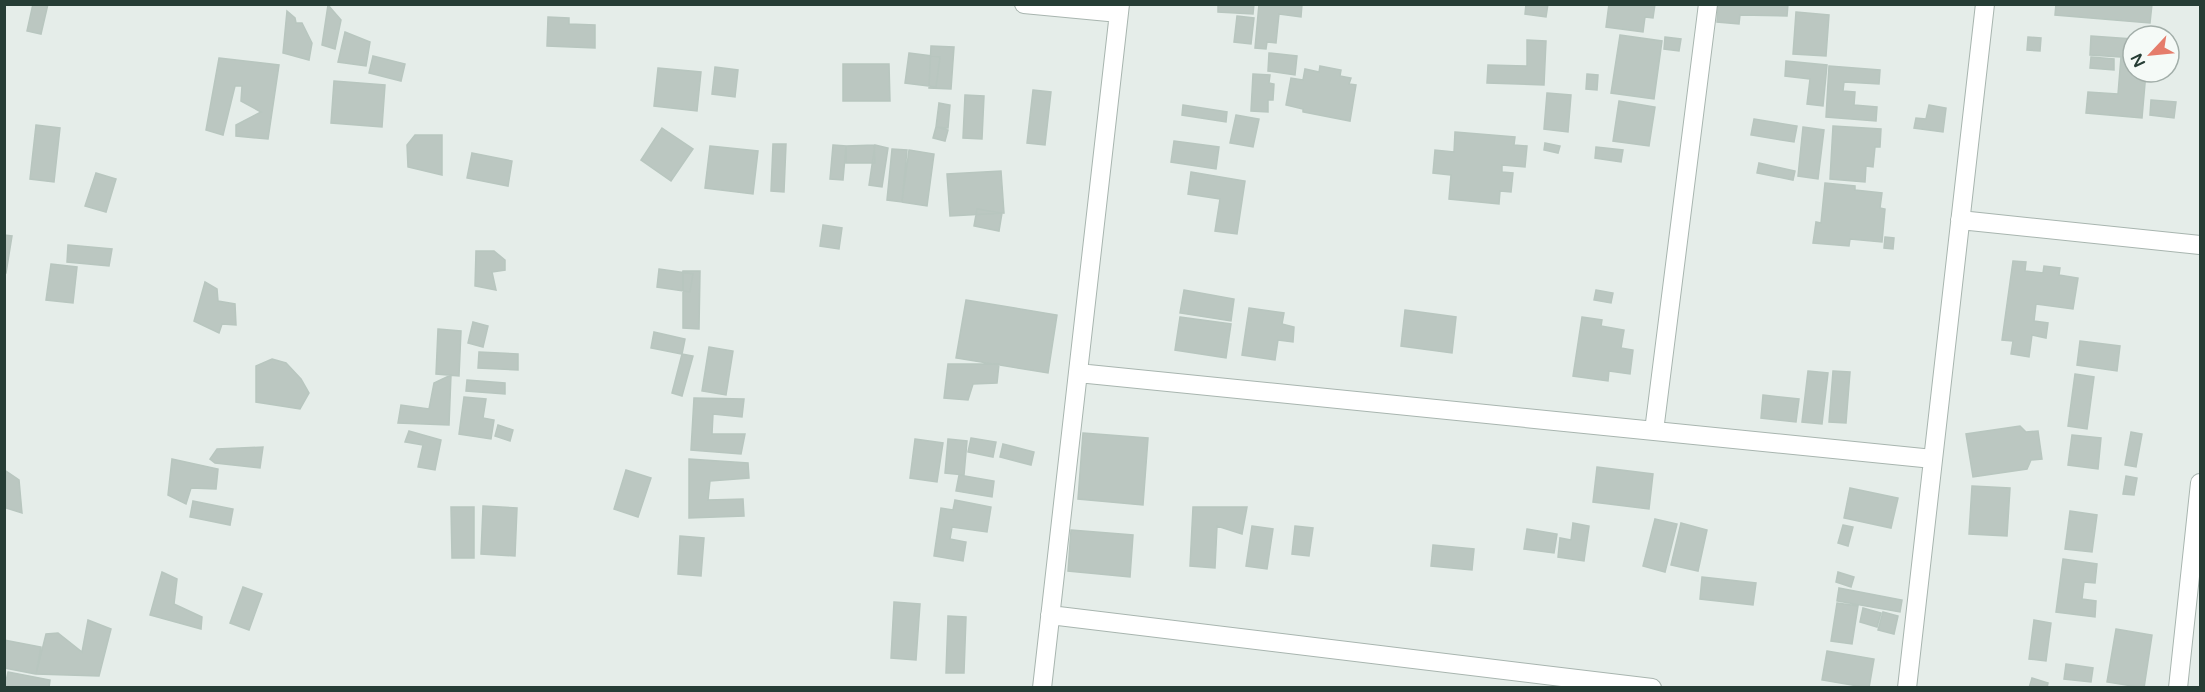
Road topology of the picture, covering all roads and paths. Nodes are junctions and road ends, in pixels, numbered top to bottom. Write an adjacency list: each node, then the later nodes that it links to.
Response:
1 (1023, 4): 4 (street)
2 (1708, 4): 8 (street)
3 (1985, 4): 5 (street)
4 (1119, 9): 7 (street)
5 (1960, 220): 6 (street); 9 (street)
6 (2200, 245)
7 (1078, 373): 8 (street); 11 (street)
8 (1654, 431): 9 (street)
9 (1933, 459): 14 (street)
10 (2200, 483): 15 (street)
11 (1050, 615): 12 (street); 13 (street)
12 (1041, 687)
13 (1652, 687)
14 (1907, 687)
15 (2178, 687)

